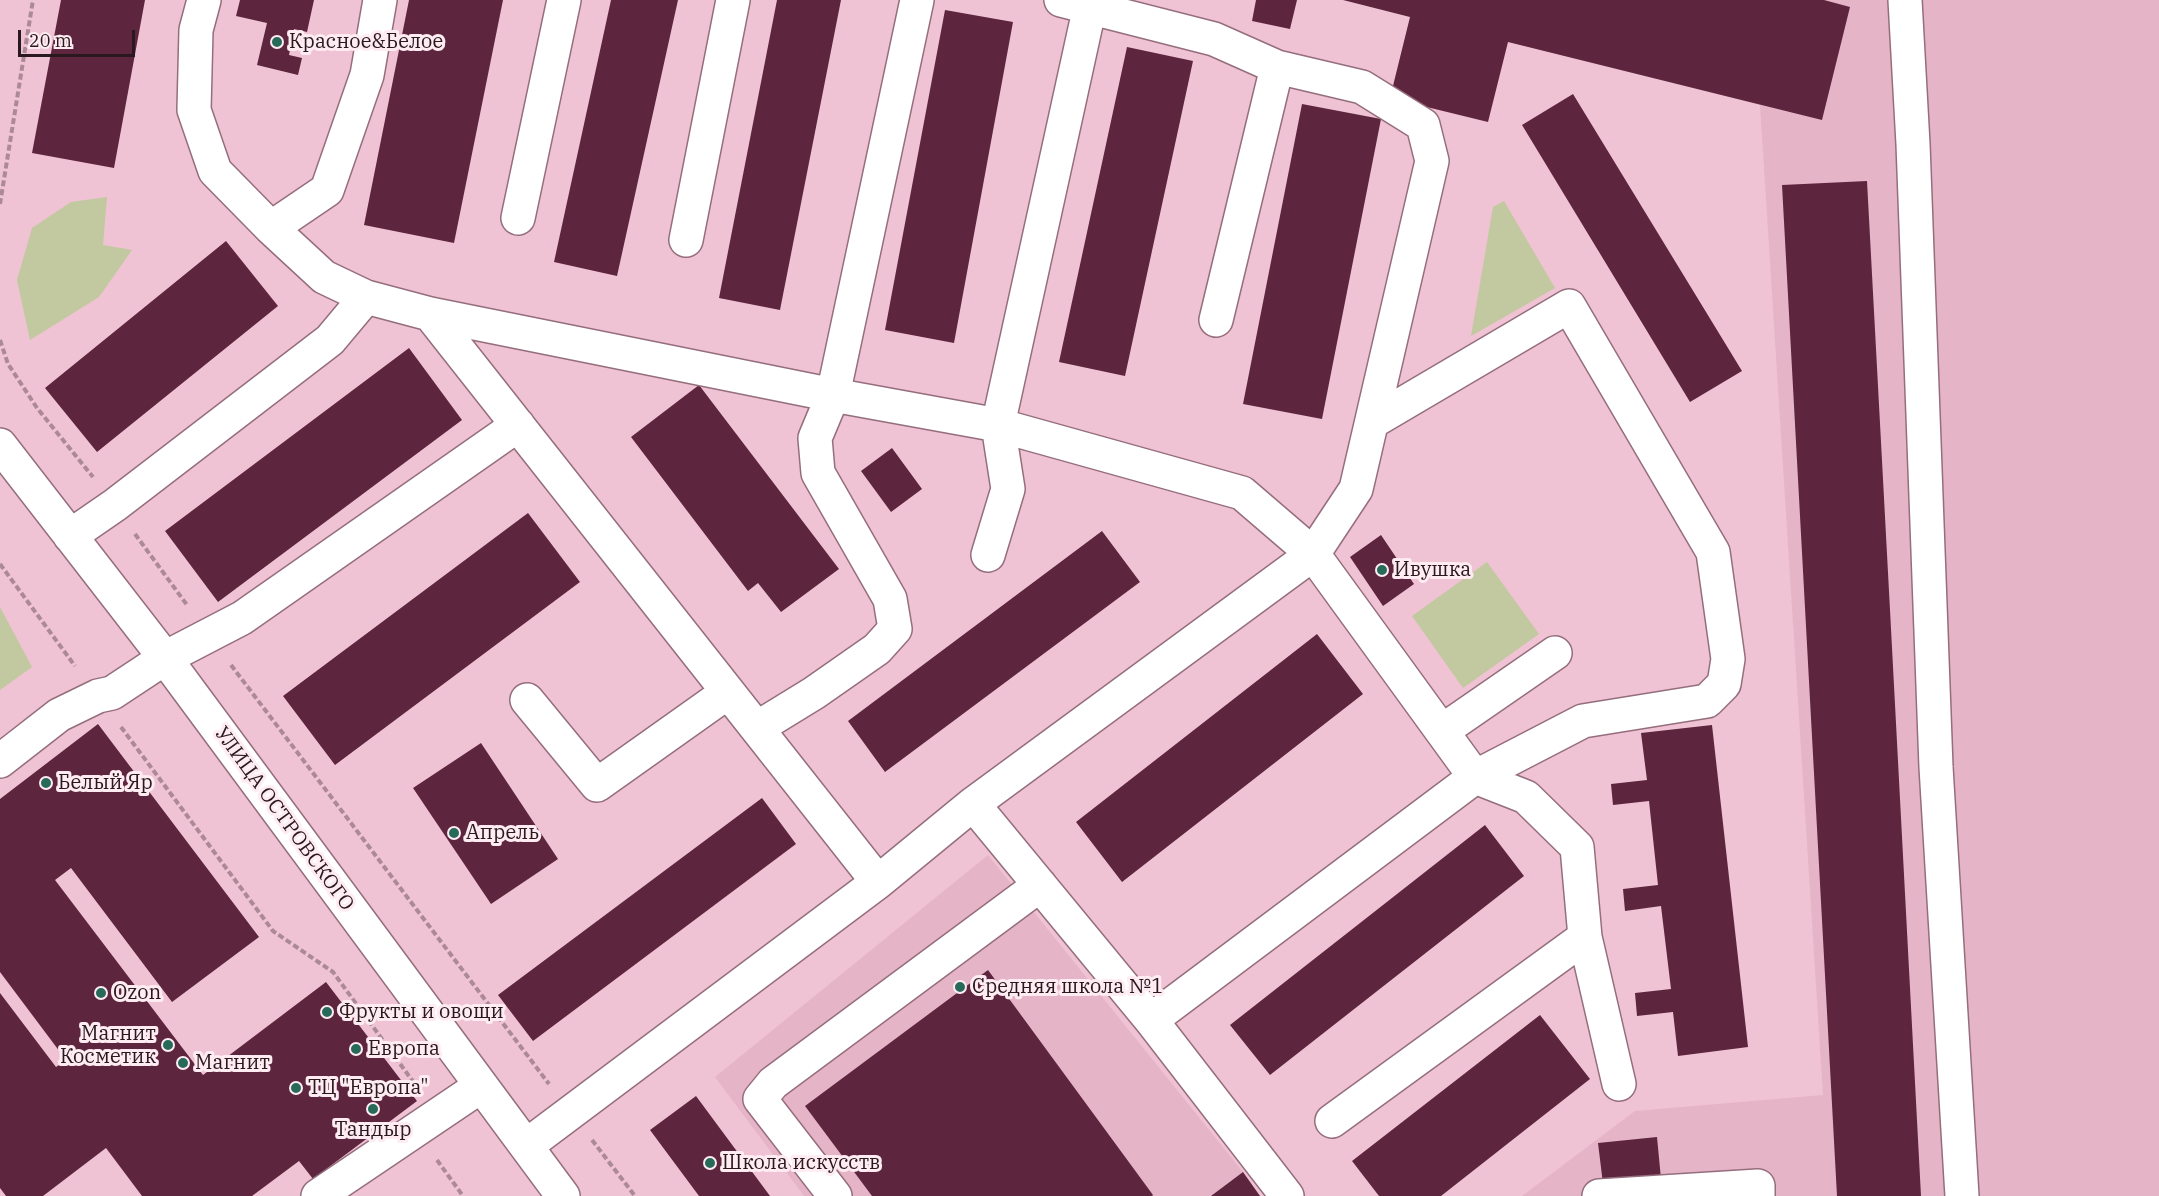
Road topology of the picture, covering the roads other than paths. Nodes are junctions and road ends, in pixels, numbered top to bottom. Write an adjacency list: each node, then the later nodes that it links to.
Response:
1 (204, 0): 10 (street)
2 (380, 0): 10 (street)
3 (564, 0): 9 (street)
4 (734, 0): 11 (street)
5 (916, 0): 15 (street)
6 (1905, 0): 46 (street)
7 (1076, 3): 8 (street); 18 (street)
8 (1276, 67): 14 (street); 16 (street)
9 (518, 218)
10 (271, 228): 12 (street)
11 (686, 240)
12 (366, 297): 13 (street); 20 (street)
13 (430, 314): 15 (street); 17 (street)
14 (1216, 320)
15 (833, 395): 18 (street); 27 (street)
16 (1372, 422): 21 (street); 30 (street)
17 (518, 424): 24 (street); 25 (street)
18 (998, 425): 21 (street); 22 (street)
19 (0, 446): 20 (street, УЛИЦА ОСТРОВСКОГО)
20 (70, 536): 24 (street, УЛИЦА ОСТРОВСКОГО)
21 (1313, 554): 28 (street); 31 (street)
22 (988, 555)
23 (1555, 653): 28 (street)
24 (165, 658): 29 (street); 37 (street, УЛИЦА ОСТРОВСКОГО)
25 (728, 692): 26 (street); 27 (street)
26 (526, 700)
27 (757, 728): 32 (street)
28 (1442, 731): 30 (street)
29 (0, 761)
30 (1475, 777): 34 (street); 35 (street)
31 (973, 804): 32 (street); 33 (street)
32 (878, 882): 39 (street)
33 (1040, 885): 35 (street); 42 (street)
34 (1585, 937): 36 (street); 38 (street)
35 (1151, 1020): 43 (street)
36 (1619, 1084)
37 (481, 1086): 39 (street, УЛИЦА ОСТРОВСКОГО); 40 (street)
38 (1332, 1121)
39 (526, 1146): 41 (street, УЛИЦА ОСТРОВСКОГО)
40 (318, 1196)
41 (563, 1196)
42 (835, 1196)
43 (1287, 1196)
44 (1599, 1196): 45 (street)
45 (1758, 1196)
46 (1962, 1196)

